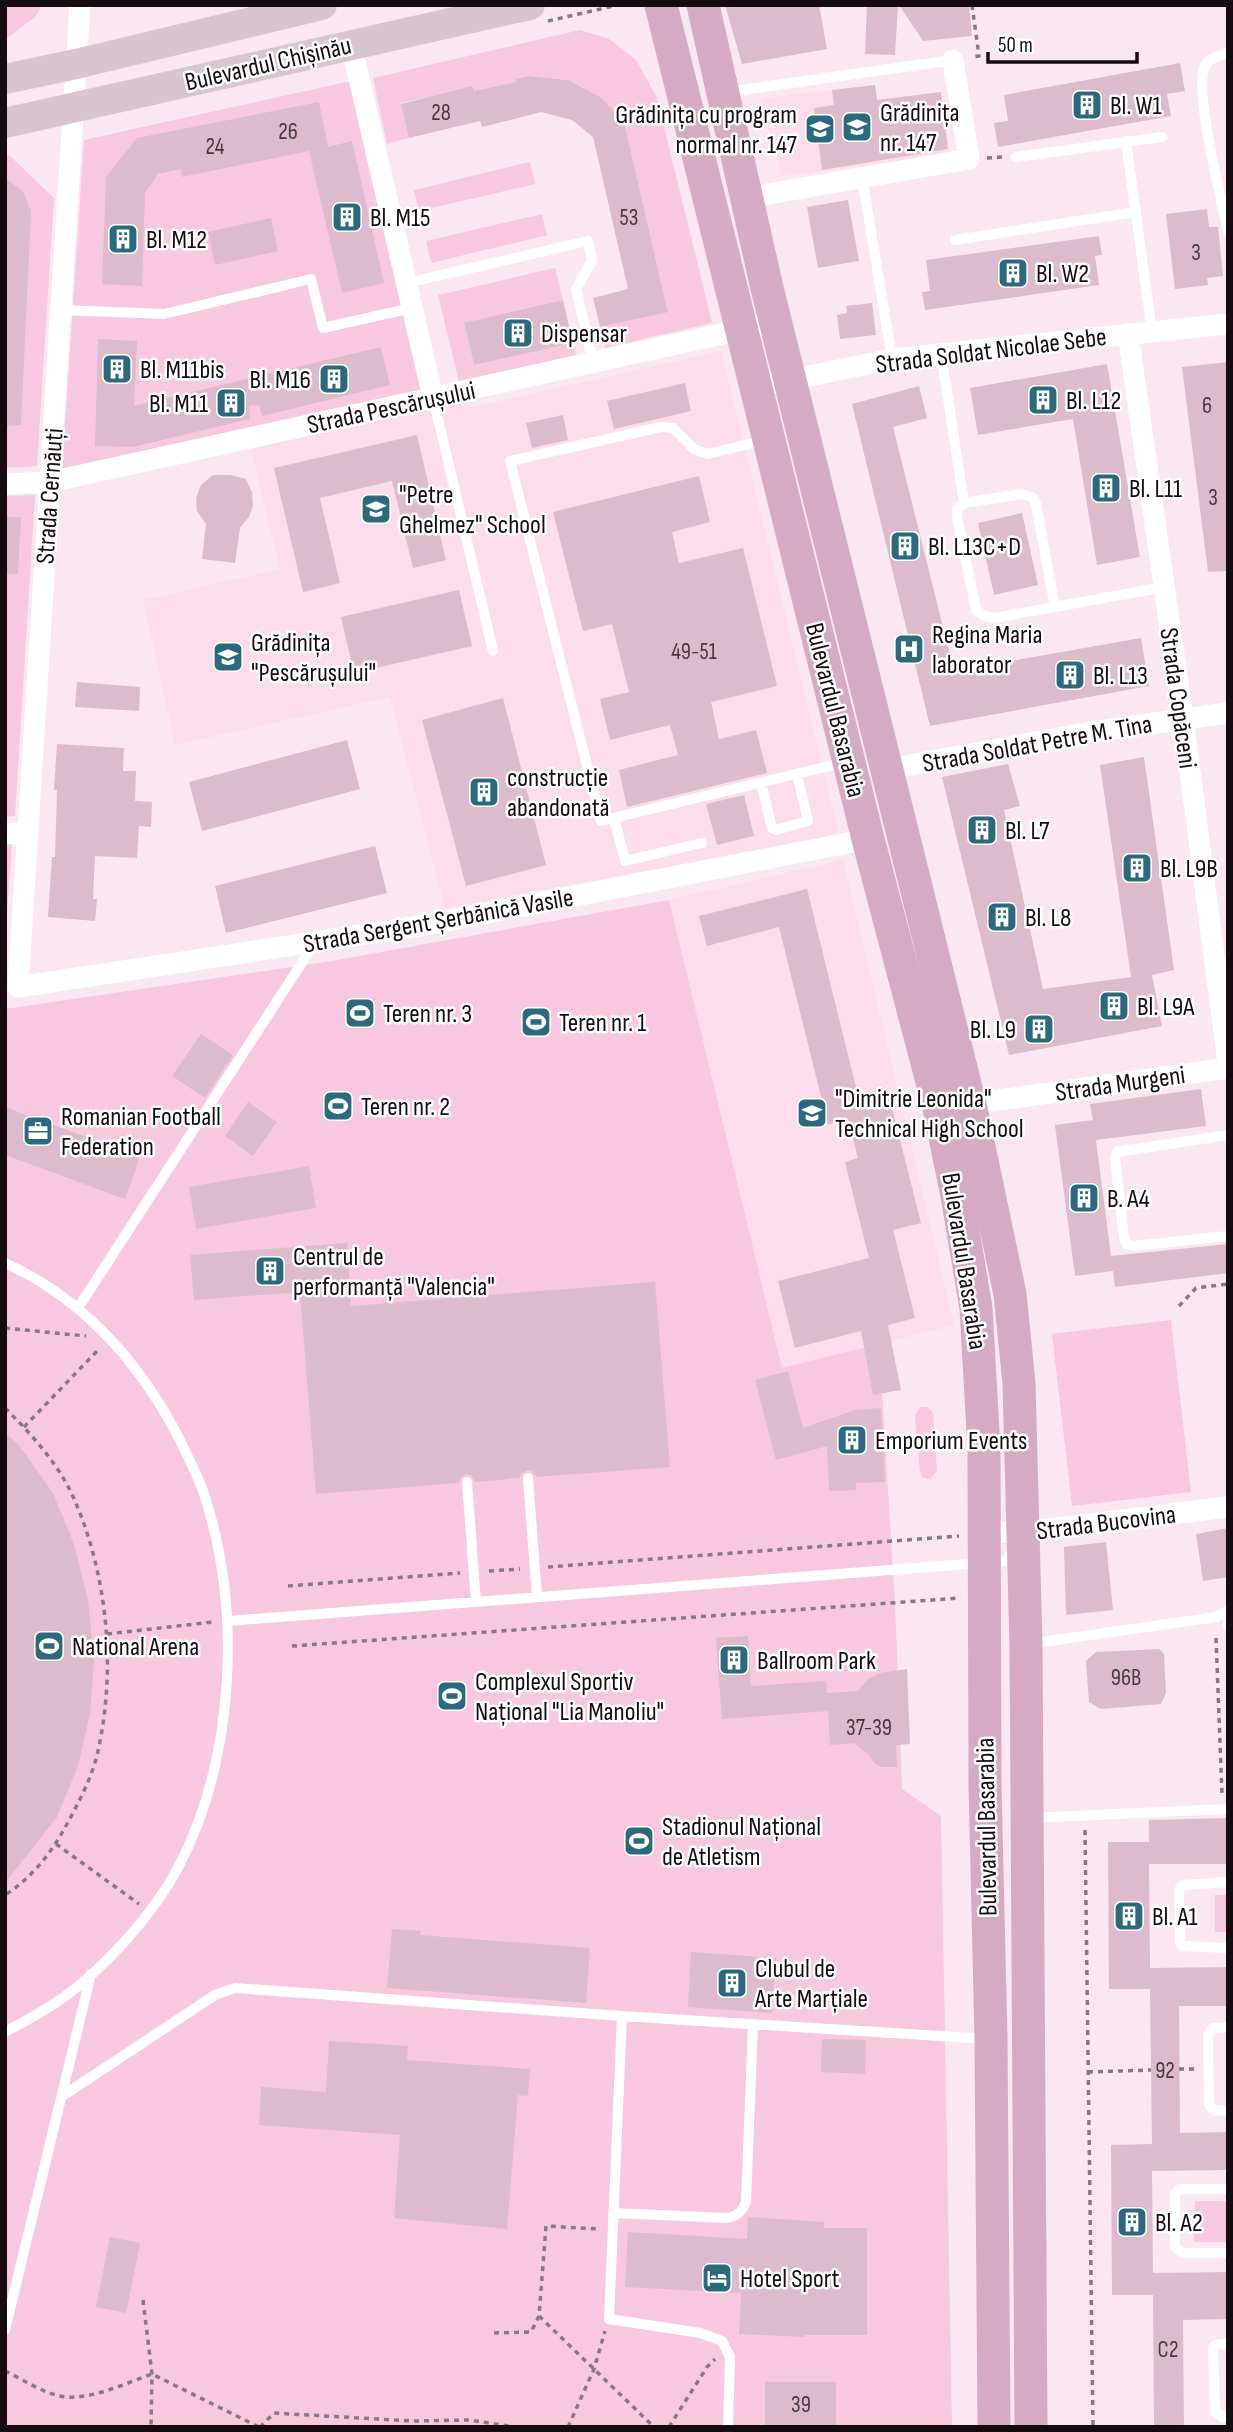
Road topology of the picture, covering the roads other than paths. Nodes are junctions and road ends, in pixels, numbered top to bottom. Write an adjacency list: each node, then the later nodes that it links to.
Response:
1 (80, 5): 9 (street, Strada Cernăuți)
2 (322, 5): 9 (main road, Bulevardul Chișinău)
3 (530, 5): 6 (main road, Bulevardul Chișinău)
4 (661, 5): 27 (main road, Bulevardul Basarabia)
5 (702, 5): 11 (main road, Bulevardul Basarabia)
6 (351, 44): 12 (main road, Bulevardul Chișinău); 22 (street)
7 (1228, 53): 20 (lane)
8 (953, 60): 11 (lane); 17 (street)
9 (76, 64): 10 (main road, Bulevardul Chișinău); 12 (street, Strada Cernăuți)
10 (5, 79)
11 (721, 92): 18 (main road, Bulevardul Basarabia)
12 (73, 107): 13 (main road, Bulevardul Chișinău); 24 (street, Strada Cernăuți)
13 (5, 123)
14 (1162, 137): 15 (lane)
15 (1126, 141): 16 (lane); 19 (lane)
16 (1016, 156)
17 (862, 177): 18 (street); 31 (lane)
18 (746, 198): 25 (main road, Bulevardul Basarabia)
19 (1136, 212): 21 (lane); 28 (lane)
20 (1228, 232)
21 (955, 240)
22 (407, 283): 23 (street); 32 (lane)
23 (412, 307): 24 (lane); 35 (street)
24 (61, 310): 37 (street, Strada Cernăuți)
25 (776, 322): 27 (street, Strada Pescărușului); 33 (main road, Bulevardul Basarabia)
26 (1228, 324): 28 (street, Strada Soldat Nicolae Sebe)
27 (742, 329): 32 (street, Strada Pescărușului); 34 (main road, Bulevardul Basarabia)
28 (1152, 332): 29 (street, Strada Soldat Nicolae Sebe)
29 (1128, 334): 30 (street, Strada Soldat Nicolae Sebe); 40 (street, Strada Copăceni)
30 (941, 353): 31 (street, Strada Soldat Nicolae Sebe); 39 (lane)
31 (892, 359): 33 (street, Strada Soldat Nicolae Sebe)
32 (593, 362): 35 (street, Strada Pescărușului)
33 (790, 378): 34 (street, Strada Soldat Nicolae Sebe); 46 (main road, Bulevardul Basarabia)
34 (756, 387): 36 (main road, Bulevardul Basarabia)
35 (433, 398): 37 (street, Strada Pescărușului); 42 (lane)
36 (769, 439): 45 (main road, Bulevardul Basarabia); 49 (lane)
37 (50, 482): 38 (street, Strada Pescărușului); 50 (street, Strada Cernăuți)
38 (5, 484)
39 (964, 503): 41 (lane); 41 (lane)
40 (1164, 587): 41 (lane); 44 (street, Strada Copăceni)
41 (1055, 607)
42 (493, 652)
43 (1228, 713): 44 (street, Strada Soldat Petre M. Tina)
44 (1182, 718): 46 (street, Strada Soldat Petre M. Tina); 56 (street, Strada Copăceni)
45 (849, 761): 47 (lane); 52 (main road, Bulevardul Basarabia)
46 (888, 769): 58 (main road, Bulevardul Basarabia)
47 (797, 774): 48 (lane); 48 (lane)
48 (761, 783): 49 (lane)
49 (614, 818): 53 (lane)
50 (28, 833): 51 (street); 55 (street, Strada Cernăuți)
51 (5, 834)
52 (868, 839): 54 (street, Strada Sergent Șerbănică Vasile); 67 (main road, Bulevardul Basarabia)
53 (702, 843)
54 (315, 942): 55 (street, Strada Sergent Șerbănică Vasile); 62 (lane)
55 (12, 987)
56 (1228, 1063)
57 (1228, 1068): 58 (street, Strada Murgeni)
58 (970, 1104): 66 (main road, Bulevardul Basarabia)
59 (1228, 1135): 60 (lane)
60 (1228, 1236)
61 (5, 1263): 62 (lane)
62 (78, 1308): 71 (lane)
63 (528, 1478): 68 (lane)
64 (467, 1482): 69 (lane)
65 (1228, 1507): 66 (street, Strada Bucovina)
66 (1023, 1532): 67 (street, Strada Bucovina); 73 (main road, Bulevardul Basarabia)
67 (984, 1548): 68 (lane); 83 (main road, Bulevardul Basarabia)
68 (537, 1597): 69 (lane)
69 (476, 1602): 71 (lane)
70 (1228, 1611): 72 (lane); 73 (lane)
71 (228, 1621): 78 (lane)
72 (1228, 1628)
73 (1026, 1645): 75 (main road, Bulevardul Basarabia)
74 (1225, 1804): 75 (lane)
75 (1027, 1818): 94 (main road, Bulevardul Basarabia)
76 (1228, 1882): 77 (lane)
77 (1228, 1948)
78 (91, 1974): 82 (lane); 84 (lane)
79 (622, 2016): 80 (lane); 84 (lane); 87 (lane)
80 (753, 2024): 83 (lane); 87 (lane)
81 (1228, 2027): 85 (lane)
82 (5, 2032)
83 (990, 2039): 93 (main road, Bulevardul Basarabia)
84 (61, 2097): 89 (lane)
85 (1228, 2110)
86 (1228, 2189): 88 (lane)
87 (613, 2213): 92 (lane)
88 (1228, 2253)
89 (5, 2330)
90 (1228, 2343): 91 (lane)
91 (1228, 2416)
92 (729, 2427)
93 (994, 2427)
94 (1031, 2427)

